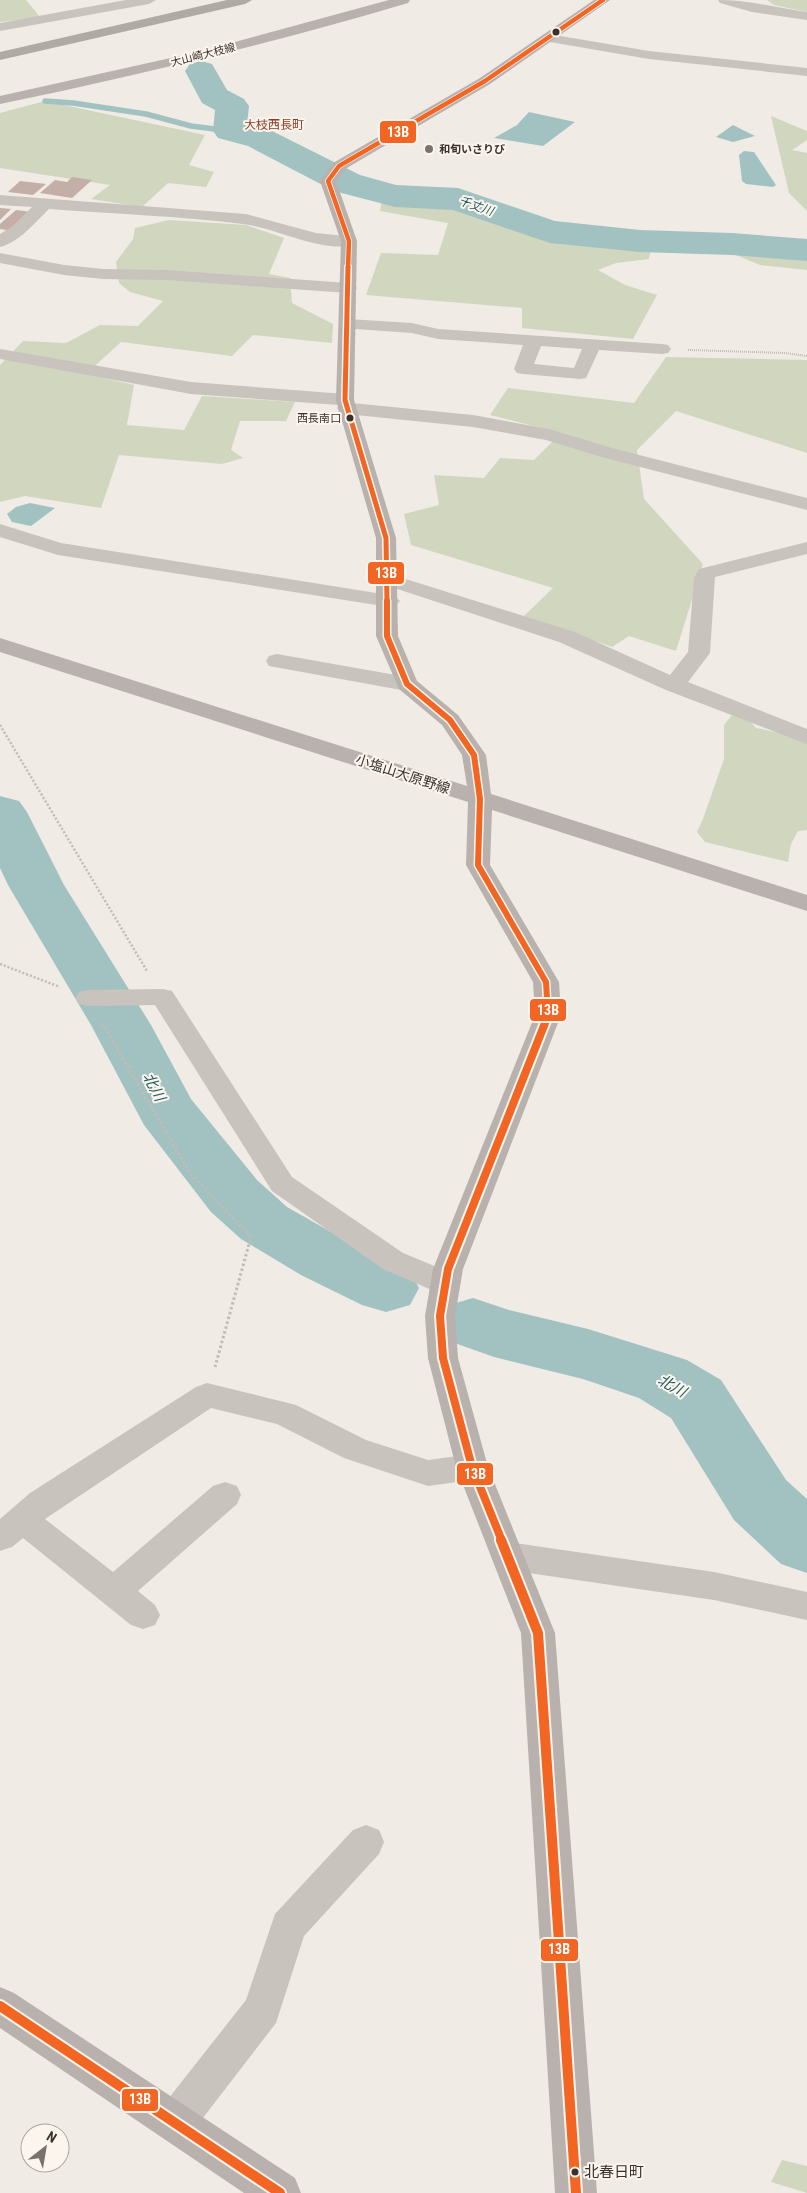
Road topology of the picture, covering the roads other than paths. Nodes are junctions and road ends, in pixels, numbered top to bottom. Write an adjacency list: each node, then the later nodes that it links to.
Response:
1 (149, 0): 9 (street)
2 (206, 0): 11 (highway)
3 (245, 0): 12 (highway)
4 (376, 0): 14 (main road, 大山崎大枝線)
5 (403, 0): 15 (main road, 大山崎大枝線)
6 (603, 0): 10 (main road)
7 (725, 0): 8 (street)
8 (807, 16)
9 (0, 26)
10 (549, 38): 13 (street); 18 (main road)
11 (0, 46)
12 (0, 56)
13 (807, 72)
14 (0, 90)
15 (0, 100)
16 (0, 200): 17 (street)
17 (45, 204): 18 (street); 19 (street)
18 (348, 241): 21 (main road)
19 (0, 242)
20 (0, 258): 21 (street)
21 (348, 288): 22 (main road)
22 (348, 324): 23 (street); 27 (main road)
23 (534, 340): 24 (street); 24 (street)
24 (593, 344): 25 (street)
25 (662, 349)
26 (0, 354): 27 (street)
27 (346, 404): 28 (street); 31 (main road)
28 (807, 504)
29 (0, 530): 31 (street)
30 (807, 548): 35 (street)
31 (387, 590): 34 (main road); 35 (street)
32 (0, 645): 37 (main road, 小塩山大原野線)
33 (277, 661): 34 (street)
34 (407, 684): 37 (main road)
35 (674, 685): 36 (street)
36 (807, 737)
37 (480, 799): 38 (main road, 小塩山大原野線); 40 (main road)
38 (807, 903)
39 (88, 998): 40 (street)
40 (445, 1283): 41 (main road)
41 (472, 1466): 43 (street); 44 (main road)
42 (225, 1495): 45 (street)
43 (11, 1529): 45 (street)
44 (508, 1556): 46 (street); 52 (main road)
45 (114, 1592): 47 (street)
46 (807, 1606)
47 (142, 1615)
48 (366, 1842): 50 (street)
49 (0, 2006): 50 (main road)
50 (175, 2122): 51 (main road)
51 (280, 2193)
52 (576, 2193)

